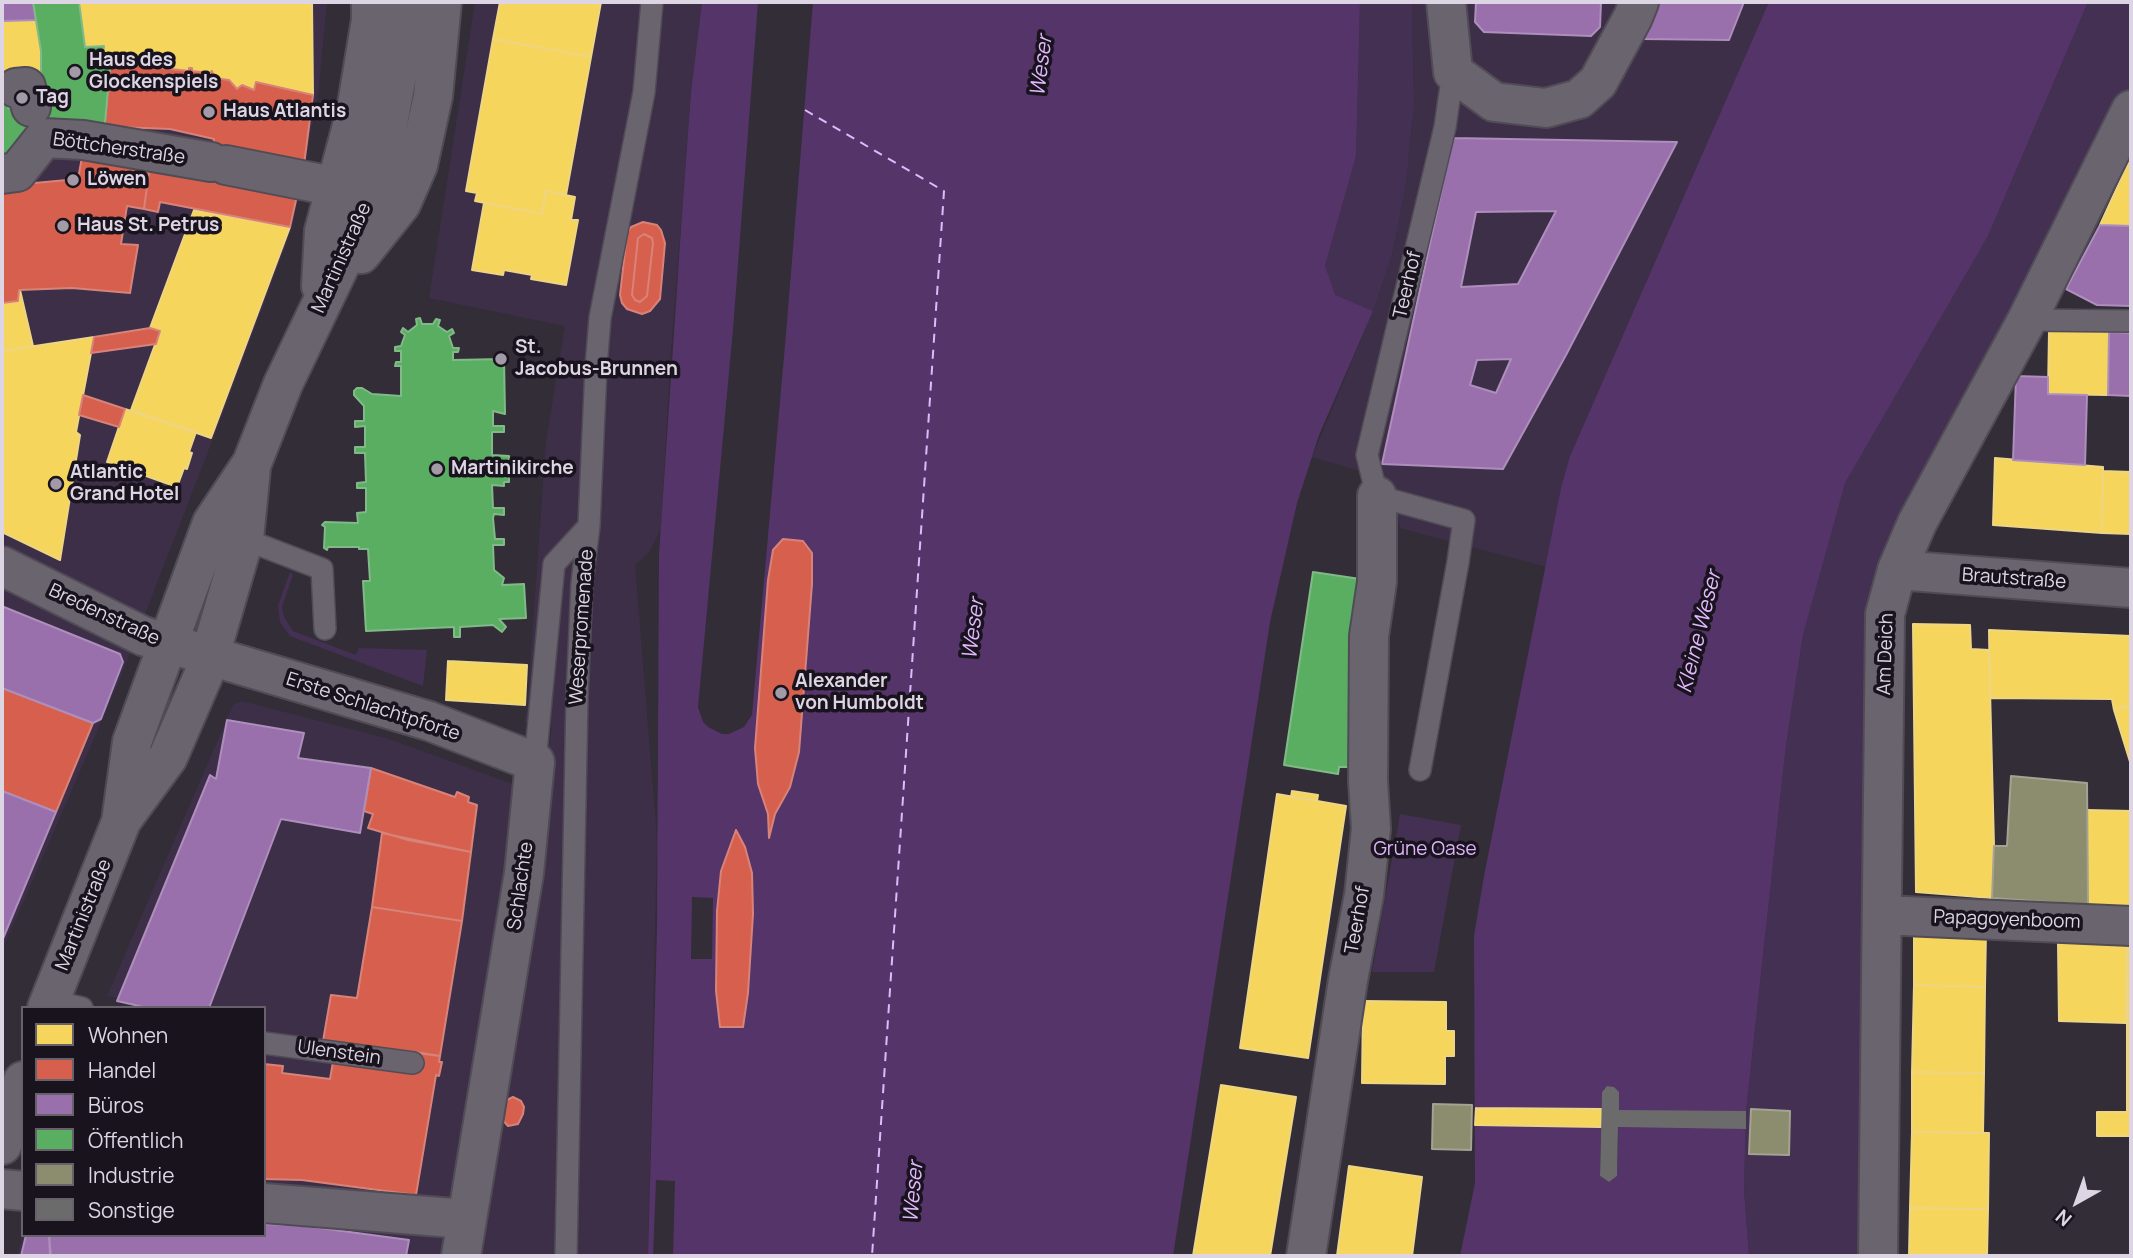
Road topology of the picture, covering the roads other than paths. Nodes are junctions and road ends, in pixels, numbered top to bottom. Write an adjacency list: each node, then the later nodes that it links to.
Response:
1 (371, 2): 10 (street)
2 (405, 2): 11 (street, Martinistraße)
3 (442, 2): 11 (street)
4 (652, 2): 16 (lane, Weserpromenade)
5 (1446, 2): 7 (street)
6 (1639, 2): 7 (street)
7 (1453, 72): 15 (lane, Teerhof)
8 (2131, 110): 12 (street, Am Deich)
9 (2, 174): 10 (street, Böttcherstraße)
10 (337, 187): 11 (street)
11 (320, 306): 14 (street, Martinistraße)
12 (2027, 320): 13 (lane); 19 (street, Am Deich)
13 (2131, 321)
14 (252, 463): 17 (street, Martinistraße); 22 (street, Martinistraße)
15 (1377, 496): 25 (lane); 40 (street, Teerhof)
16 (589, 526): 24 (lane, Schlachte); 39 (lane, Weserpromenade)
17 (244, 539): 21 (lane); 23 (street, Martinistraße)
18 (2, 566): 22 (street, Bredenstraße)
19 (1897, 570): 20 (street, Brautstraße); 27 (street, Am Deich)
20 (2131, 588)
21 (325, 629)
22 (167, 644): 23 (street, Bredenstraße); 26 (street, Martinistraße)
23 (209, 657): 24 (street, Erste Schlachtpforte); 26 (street, Martinistraße)
24 (535, 762): 37 (street, Schlachte)
25 (1420, 770)
26 (121, 822): 29 (street, Martinistraße)
27 (1882, 915): 28 (street, Papagoyenboom); 41 (street, Am Deich)
28 (2131, 926)
29 (60, 1005)
30 (266, 1043): 31 (lane, Ulenstein)
31 (413, 1063)
32 (21, 1087): 33 (street)
33 (2, 1145)
34 (2, 1189): 35 (street)
35 (21, 1191)
36 (266, 1203): 37 (street)
37 (466, 1219): 38 (street, Schlachte)
38 (461, 1256)
39 (566, 1256)
40 (1306, 1256)
41 (1878, 1256)

